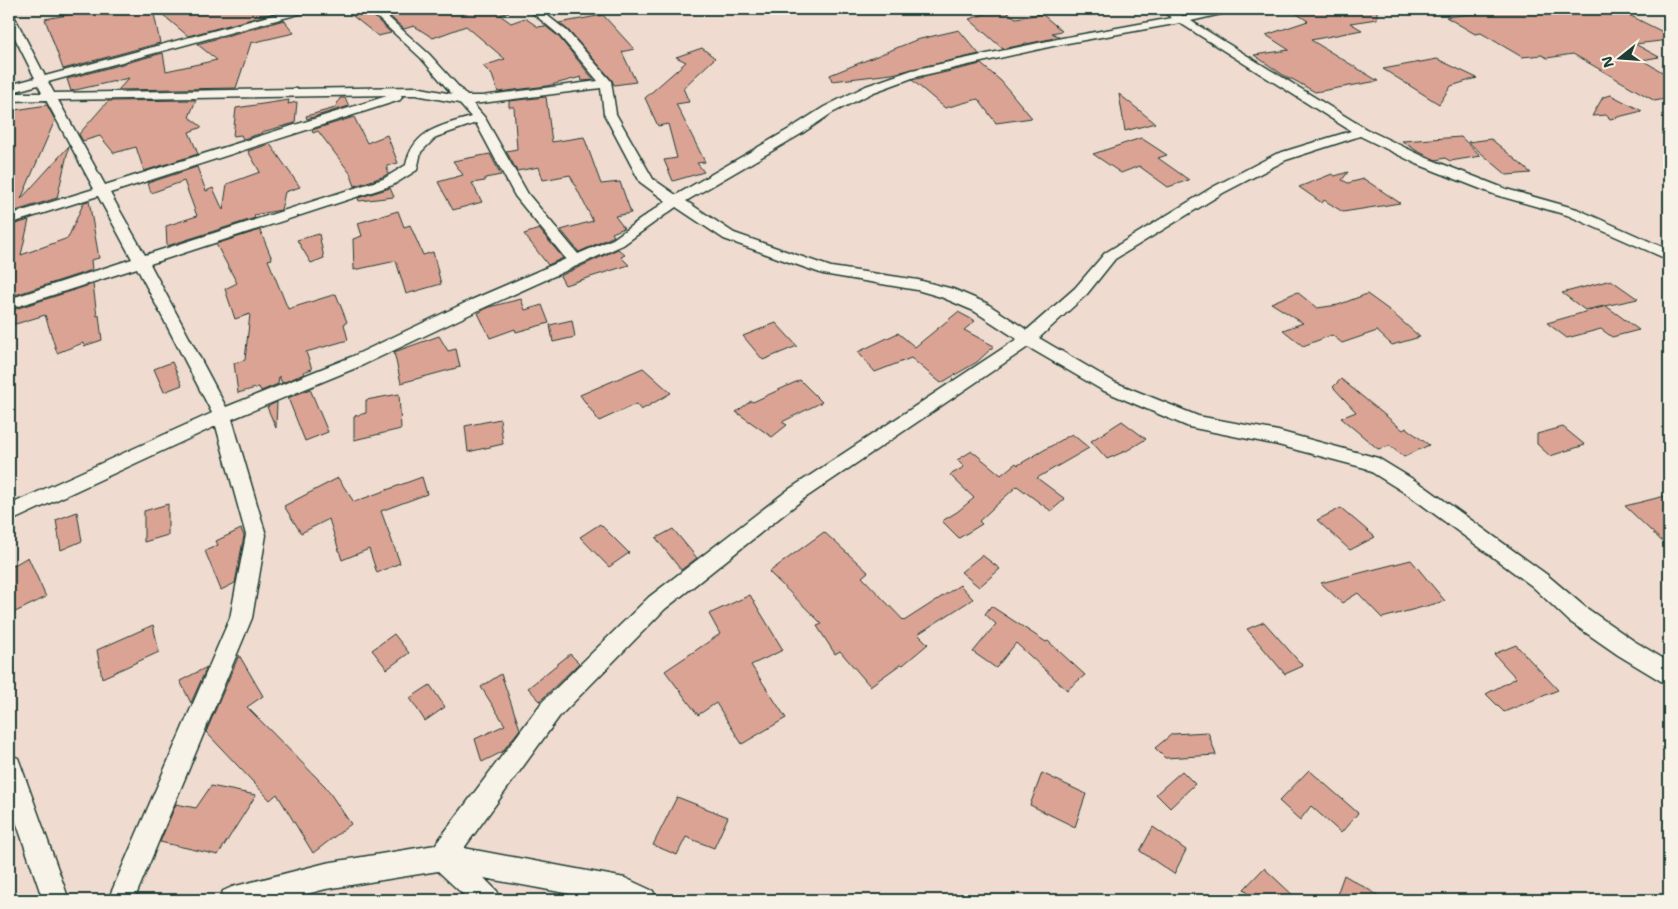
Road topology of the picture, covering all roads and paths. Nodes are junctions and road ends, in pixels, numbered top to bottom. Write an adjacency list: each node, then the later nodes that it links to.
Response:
1 (306, 9): 10 (street)
2 (373, 9): 16 (street)
3 (534, 9): 11 (street)
4 (1164, 9): 9 (street)
5 (1230, 9): 9 (street)
6 (1666, 9): 7 (street)
7 (1669, 11)
8 (9, 16): 10 (street)
9 (1181, 20): 18 (street); 20 (street)
10 (41, 79): 12 (street); 15 (street)
11 (607, 84): 16 (street); 20 (street)
12 (9, 89)
13 (416, 91): 15 (street); 16 (street); 19 (street)
14 (9, 97): 15 (street)
15 (50, 97): 19 (street)
16 (462, 100): 17 (street)
17 (479, 118): 23 (street); 24 (street)
18 (1362, 132): 22 (street); 26 (street)
19 (100, 190): 21 (street); 24 (street)
20 (674, 202): 23 (street); 26 (street)
21 (9, 220)
22 (1669, 256)
23 (576, 261): 27 (street)
24 (141, 262): 25 (street); 27 (street)
25 (9, 304)
26 (1028, 339): 29 (street); 31 (street)
27 (222, 416): 28 (street); 33 (street)
28 (9, 514)
29 (1669, 674)
30 (9, 766): 32 (street)
31 (442, 857): 34 (street); 35 (street); 36 (street)
32 (56, 900)
33 (121, 900)
34 (232, 900)
35 (488, 900)
36 (644, 900)

